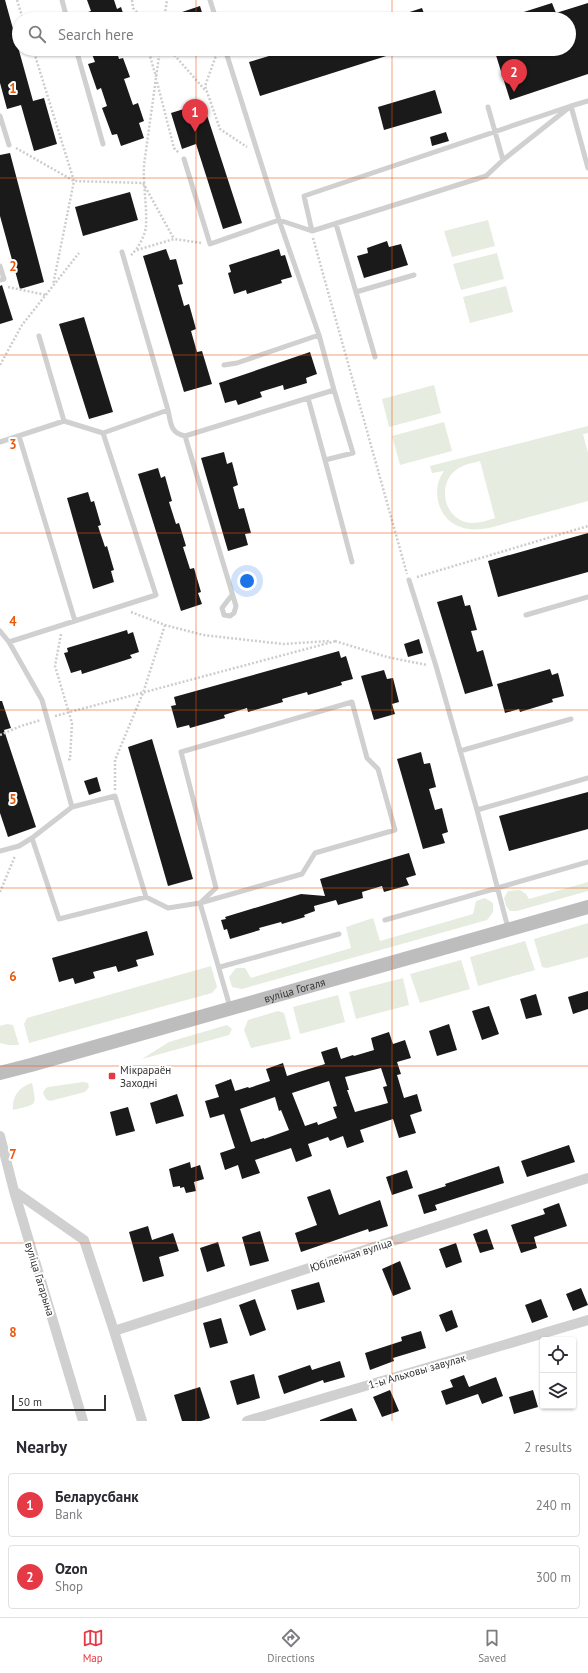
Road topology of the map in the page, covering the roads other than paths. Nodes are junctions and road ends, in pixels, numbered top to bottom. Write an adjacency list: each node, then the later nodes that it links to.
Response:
1 (62, 0): 3 (lane)
2 (210, 0): 4 (lane)
3 (65, 12)
4 (214, 12)
5 (78, 56): 12 (lane)
6 (227, 56): 17 (lane)
7 (588, 101): 9 (lane)
8 (488, 106): 11 (lane)
9 (571, 106): 11 (lane); 15 (lane); 16 (lane)
10 (0, 116): 13 (lane)
11 (496, 131): 15 (lane); 19 (lane)
12 (103, 144)
13 (9, 145)
14 (184, 159): 17 (lane)
15 (503, 160): 18 (lane)
16 (588, 168)
17 (279, 220): 19 (lane); 25 (lane)
18 (336, 224): 19 (lane); 24 (lane)
19 (312, 231)
20 (122, 252): 31 (lane)
21 (0, 266): 23 (lane)
22 (414, 275): 24 (lane)
23 (2, 280)
24 (356, 292): 27 (lane)
25 (319, 335): 28 (lane); 29 (lane)
26 (39, 336): 32 (lane)
27 (375, 357)
28 (224, 365)
29 (334, 390): 30 (lane); 37 (lane)
30 (308, 398): 35 (lane); 37 (lane)
31 (168, 410): 33 (lane); 35 (lane)
32 (64, 421): 33 (lane); 34 (lane)
33 (103, 433): 43 (lane)
34 (19, 436): 36 (lane); 43 (lane)
35 (185, 436): 40 (lane)
36 (0, 442)
37 (325, 460): 38 (lane)
38 (352, 562)
39 (408, 580): 47 (lane)
40 (232, 595)
41 (588, 597): 42 (lane)
42 (526, 615)
43 (75, 621): 45 (lane)
44 (0, 631): 45 (lane)
45 (9, 642): 49 (lane)
46 (572, 720): 47 (lane)
47 (460, 752): 50 (lane)
48 (588, 778): 50 (lane)
49 (72, 807): 51 (lane); 55 (lane)
50 (477, 810): 54 (lane)
51 (32, 838): 52 (lane); 55 (lane)
52 (0, 851)
53 (588, 862): 54 (lane)
54 (497, 888): 58 (lane); 59 (lane)
55 (146, 897): 56 (lane)
56 (200, 903): 56 (lane); 61 (lane)
57 (588, 907): 59 (main road, вуліца Гогаля)
58 (385, 920)
59 (508, 928): 62 (main road, вуліца Гогаля)
60 (339, 934): 61 (lane)
61 (220, 968): 62 (lane)
62 (230, 1008): 63 (main road, вуліца Гогаля)
63 (0, 1073)
64 (0, 1136): 66 (street, вуліца Гагарына)
65 (588, 1178): 68 (street, Юбілейная вуліца)
66 (14, 1191): 68 (street); 69 (street, вуліца Гагарына)
67 (588, 1320): 71 (street, 1-ы Альховы завулак)
68 (114, 1331): 70 (street)
69 (83, 1421)
70 (142, 1421)
71 (247, 1421)

